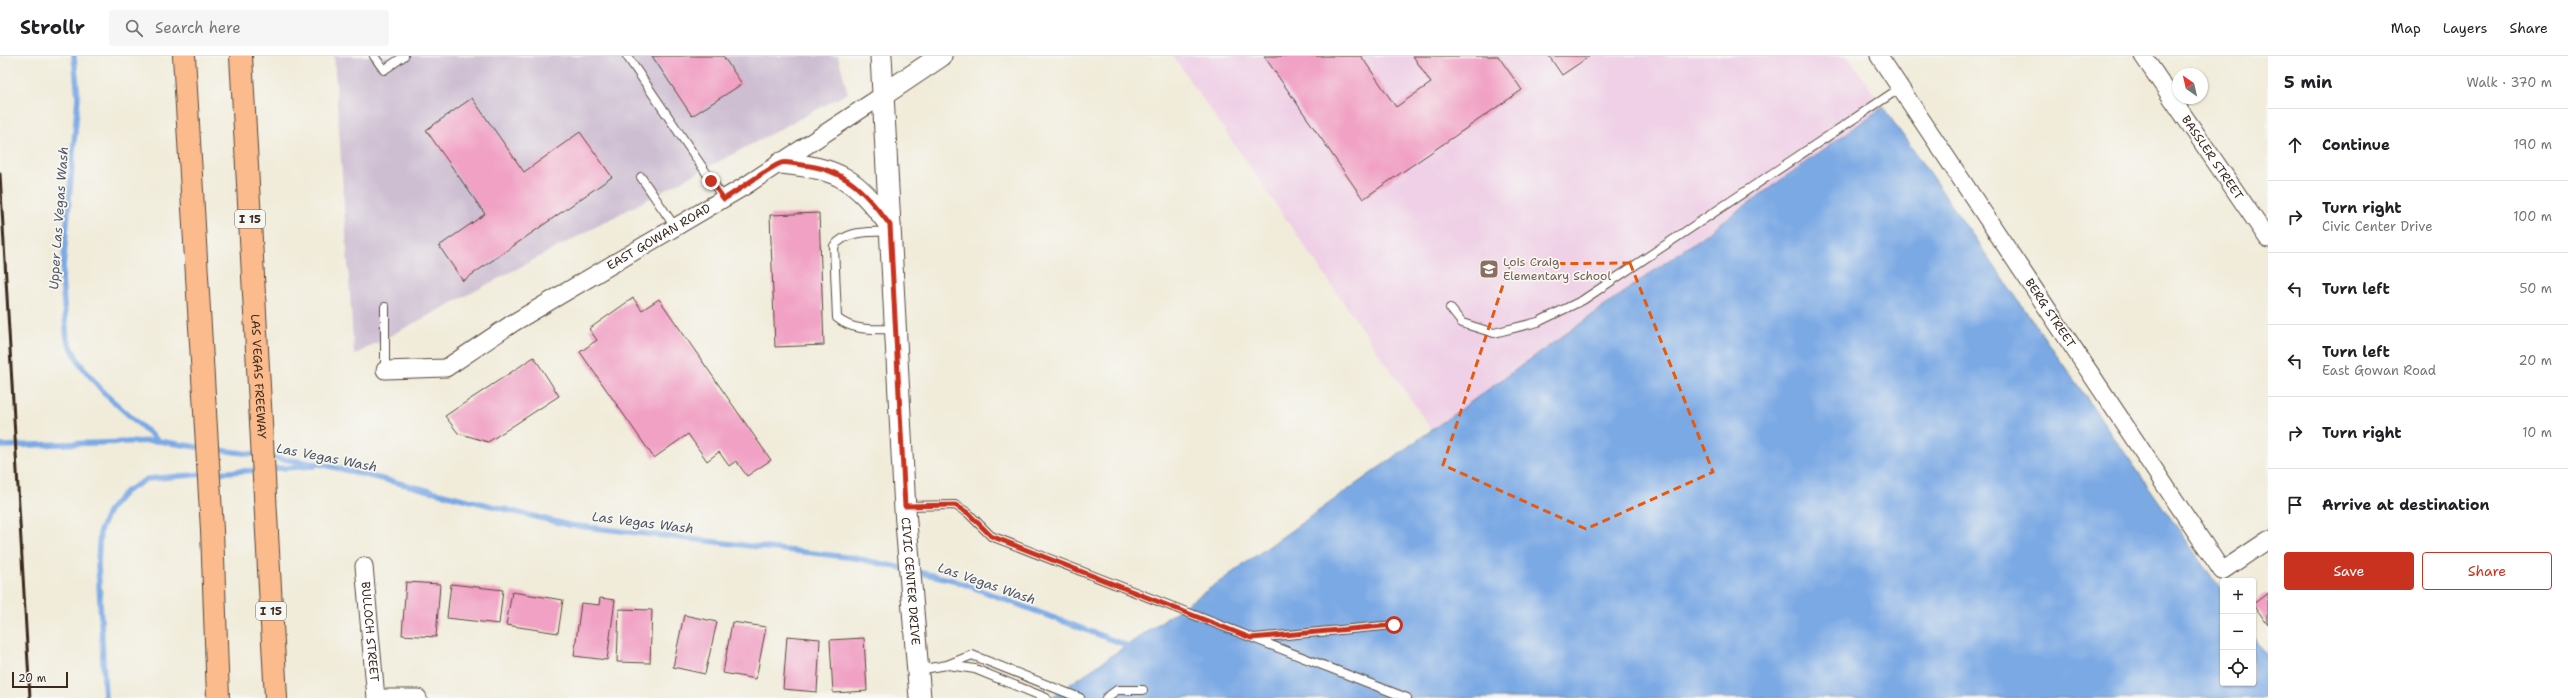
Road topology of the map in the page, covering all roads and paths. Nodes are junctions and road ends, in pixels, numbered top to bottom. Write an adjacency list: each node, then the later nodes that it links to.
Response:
1 (184, 56): 30 (highway)
2 (241, 56): 31 (highway, LAS VEGAS FREEWAY / I 15)
3 (374, 56): 4 (lane)
4 (404, 56)
5 (627, 56): 14 (lane)
6 (882, 56): 11 (street, CIVIC CENTER DRIVE)
7 (941, 56): 11 (street, EAST GOWAN ROAD)
8 (1879, 56): 10 (street, BERG STREET)
9 (2143, 56): 17 (street, BASSLER STREET)
10 (1900, 88): 19 (lane); 23 (street, BERG STREET)
11 (884, 95): 12 (street, EAST GOWAN ROAD); 16 (street, CIVIC CENTER DRIVE)
12 (781, 163): 14 (street, EAST GOWAN ROAD); 16 (street)
13 (641, 177): 15 (lane)
14 (724, 199): 15 (street, EAST GOWAN ROAD)
15 (675, 227): 21 (street, EAST GOWAN ROAD)
16 (890, 228): 20 (street, CIVIC CENTER DRIVE); 20 (lane)
17 (2268, 239)
18 (385, 307): 21 (lane)
19 (1450, 308)
20 (896, 329): 22 (street, CIVIC CENTER DRIVE)
21 (385, 370)
22 (905, 508): 26 (lane); 28 (street, CIVIC CENTER DRIVE)
23 (2268, 540)
24 (364, 566): 32 (street, BULLOCH STREET)
25 (1394, 625): 26 (lane)
26 (1251, 638): 38 (lane)
27 (947, 665): 28 (lane); 35 (lane); 36 (lane)
28 (917, 670): 34 (street, CIVIC CENTER DRIVE)
29 (1142, 690): 37 (lane)
30 (218, 698)
31 (276, 698)
32 (376, 698): 33 (street)
33 (418, 698)
34 (920, 698)
35 (1046, 698)
36 (1080, 698)
37 (1106, 698)
38 (1407, 698)

